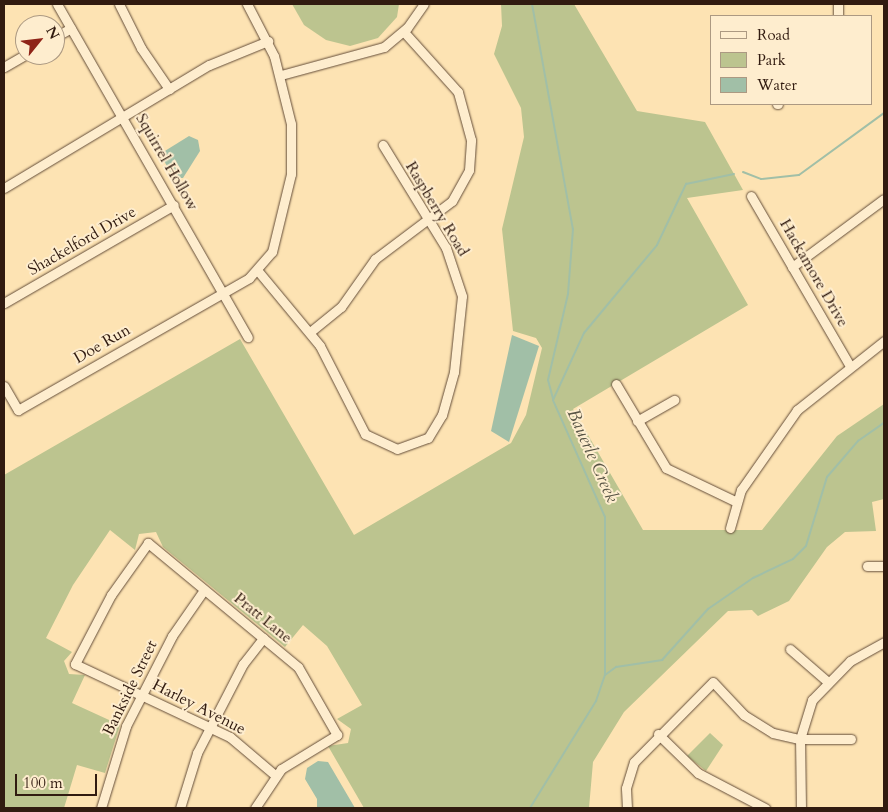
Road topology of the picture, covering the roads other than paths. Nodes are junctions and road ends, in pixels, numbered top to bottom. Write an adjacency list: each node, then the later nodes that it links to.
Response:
1 (57, 4): 5 (street, Squirrel Hollow)
2 (119, 4): 12 (street)
3 (247, 4): 8 (street)
4 (424, 4): 7 (street)
5 (71, 28): 6 (street); 13 (street, Squirrel Hollow)
6 (65, 31)
7 (404, 32): 11 (street); 19 (street)
8 (268, 41): 11 (street); 12 (street)
9 (15, 61): 10 (street)
10 (4, 67)
11 (281, 75): 21 (street)
12 (169, 89): 13 (street)
13 (125, 119): 15 (street); 18 (street, Squirrel Hollow)
14 (383, 145): 19 (street, Raspberry Road)
15 (4, 188)
16 (751, 196): 20 (street, Hackamore Drive)
17 (884, 200): 20 (street)
18 (174, 205): 22 (street, Squirrel Hollow); 23 (street, Shackelford Drive)
19 (426, 221): 24 (street); 24 (street, Raspberry Road)
20 (792, 267): 27 (street, Hackamore Drive)
21 (258, 271): 22 (street); 24 (street, Raspberry Road)
22 (224, 292): 25 (street, Squirrel Hollow); 29 (street, Doe Run)
23 (4, 303)
24 (310, 332)
25 (248, 337)
26 (884, 341): 27 (street)
27 (850, 366): 32 (street)
28 (616, 384): 31 (street)
29 (4, 386)
30 (674, 400): 31 (street)
31 (637, 421): 32 (street)
32 (735, 501): 33 (street)
33 (730, 528)
34 (867, 566): 35 (street)
35 (884, 566)
36 (204, 590): 37 (street, Pratt Lane); 40 (street, Pratt Lane); 42 (street, Bankside Street)
37 (263, 638): 43 (street); 47 (street, Pratt Lane)
38 (884, 642): 41 (street)
39 (790, 649): 41 (street)
40 (75, 664): 42 (street, Harley Avenue)
41 (827, 681): 45 (street)
42 (142, 695): 43 (street, Harley Avenue); 48 (street, Bankside Street)
43 (210, 727): 47 (street, Harley Avenue); 49 (street)
44 (658, 734): 45 (street); 51 (street); 52 (street)
45 (800, 739): 46 (street); 53 (street)
46 (851, 739)
47 (274, 775): 50 (street)
48 (101, 808)
49 (180, 808)
50 (255, 808)
51 (627, 808)
52 (765, 808)
53 (801, 808)

